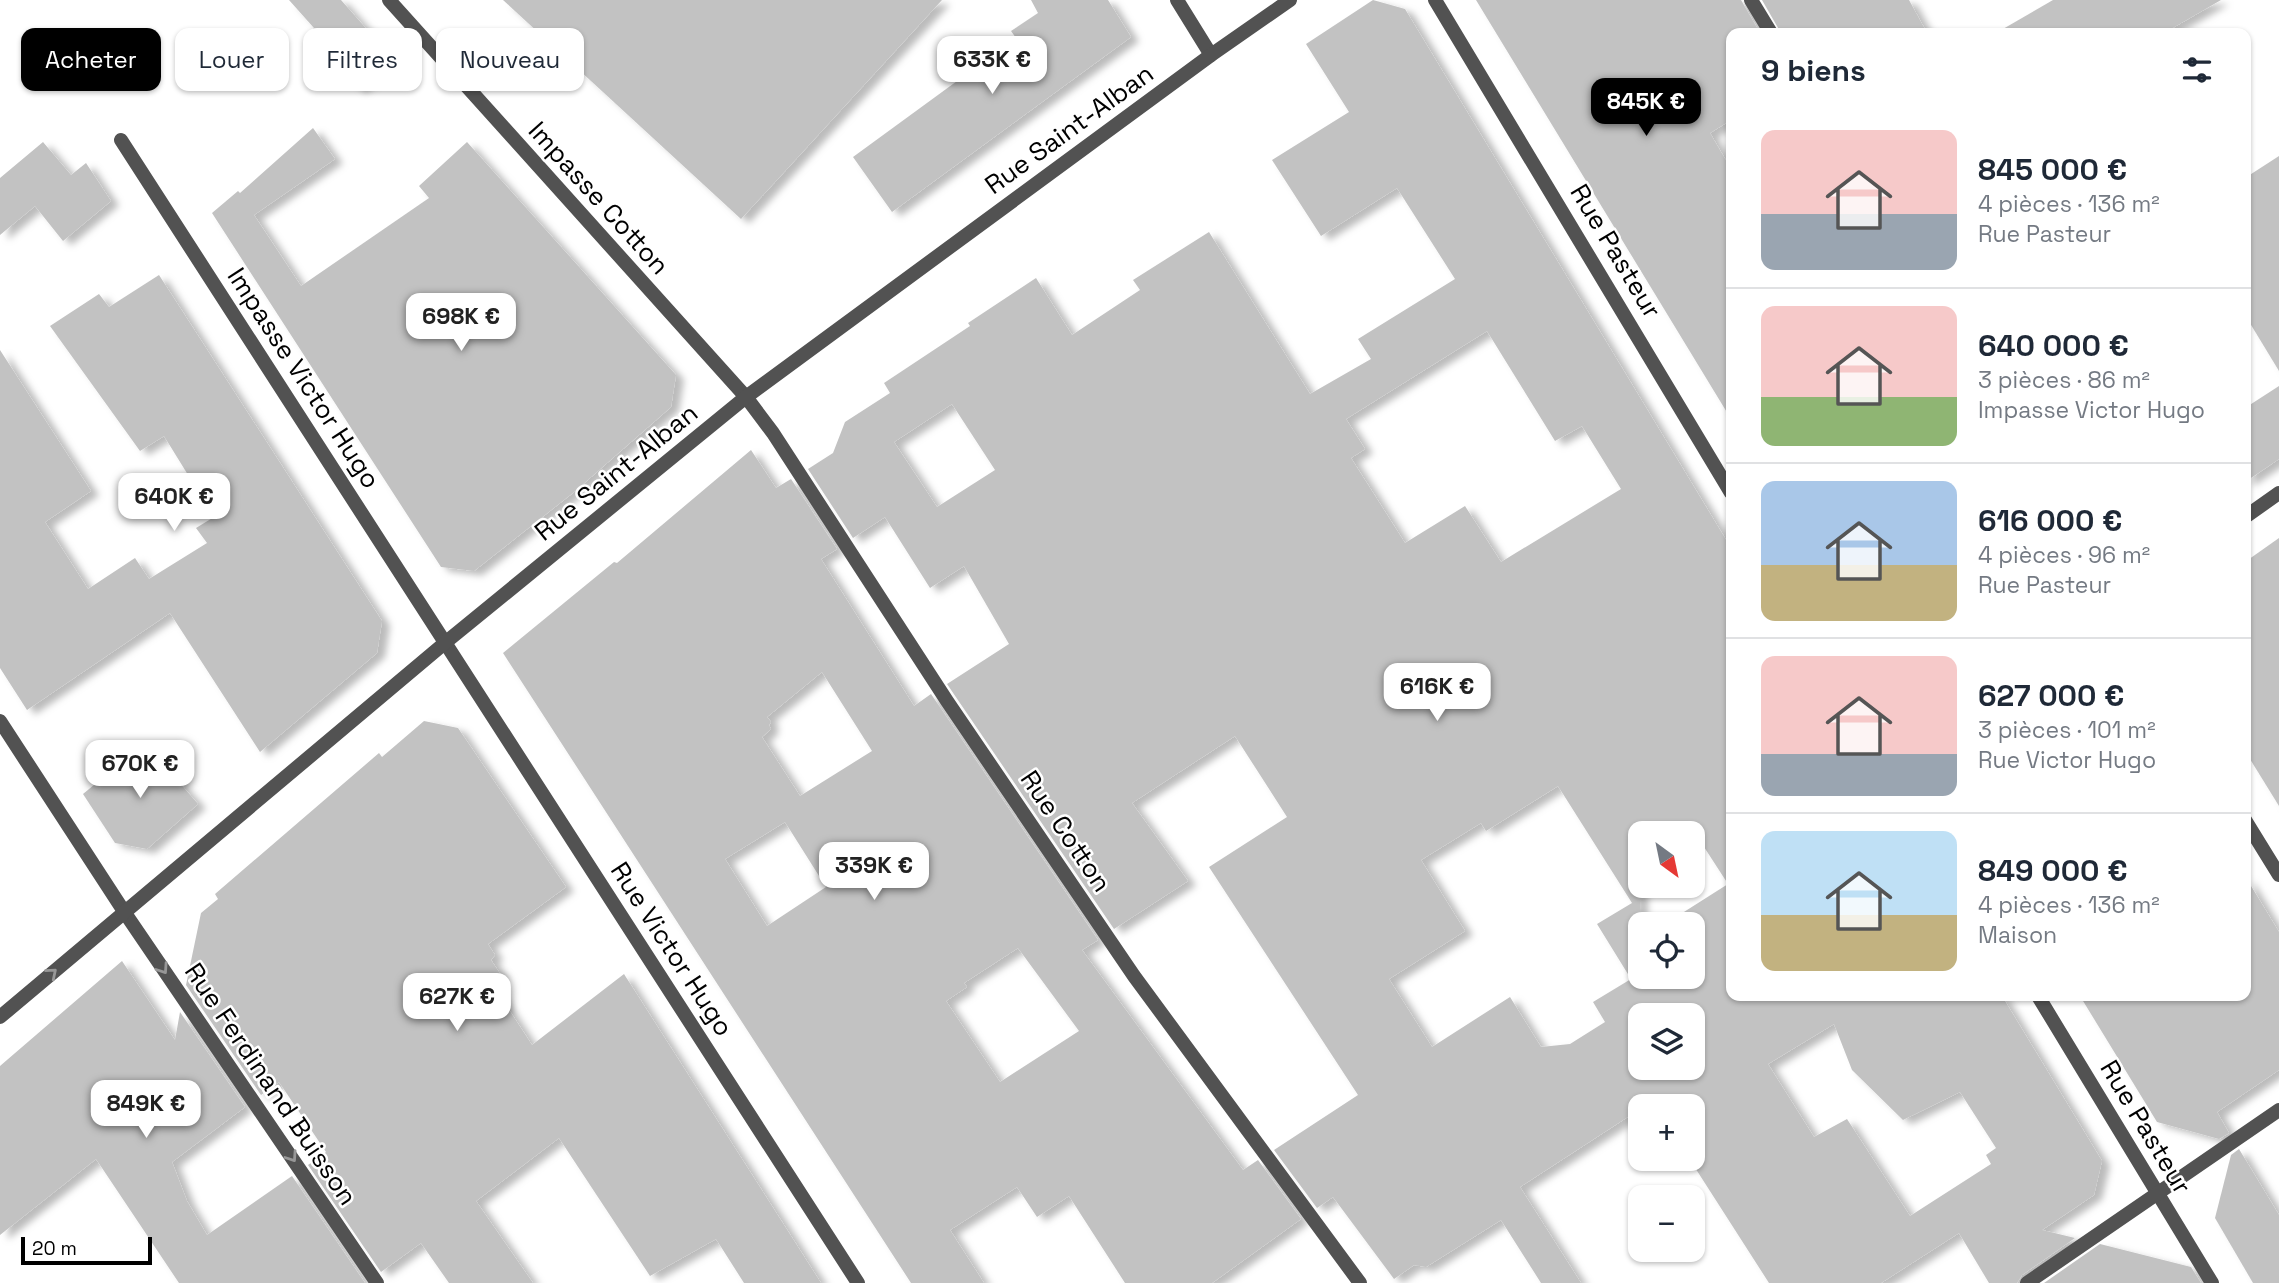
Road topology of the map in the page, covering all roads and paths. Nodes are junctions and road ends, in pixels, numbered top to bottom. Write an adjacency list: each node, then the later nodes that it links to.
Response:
1 (388, 0): 9 (street, Impasse Cotton)
2 (1177, 0): 7 (street)
3 (1290, 0): 7 (street, Rue Saint-Alban)
4 (1435, 0): 10 (street, Rue Pasteur)
5 (1751, 0): 6 (street)
6 (1768, 28)
7 (1212, 55): 9 (street, Rue Saint-Alban)
8 (121, 140): 13 (street, Impasse Victor Hugo)
9 (746, 397): 13 (street, Rue Saint-Alban); 24 (street, Rue Cotton)
10 (1726, 484)
11 (2279, 493): 12 (street)
12 (2251, 513)
13 (446, 642): 17 (street, Rue Saint-Alban); 23 (street, Rue Victor Hugo)
14 (0, 721): 17 (street, Rue Ferdinand Buisson)
15 (2251, 830): 16 (street)
16 (2279, 875)
17 (125, 913): 19 (street, Rue Saint-Alban, one-way to 17); 22 (street, Rue Ferdinand Buisson, one-way to 22)
18 (2041, 1001): 21 (street, Rue Pasteur)
19 (0, 1017)
20 (2279, 1110): 21 (street)
21 (2158, 1194): 25 (street); 26 (street, Rue Pasteur)
22 (377, 1283)
23 (858, 1283)
24 (1360, 1283)
25 (2027, 1283)
26 (2212, 1283)

